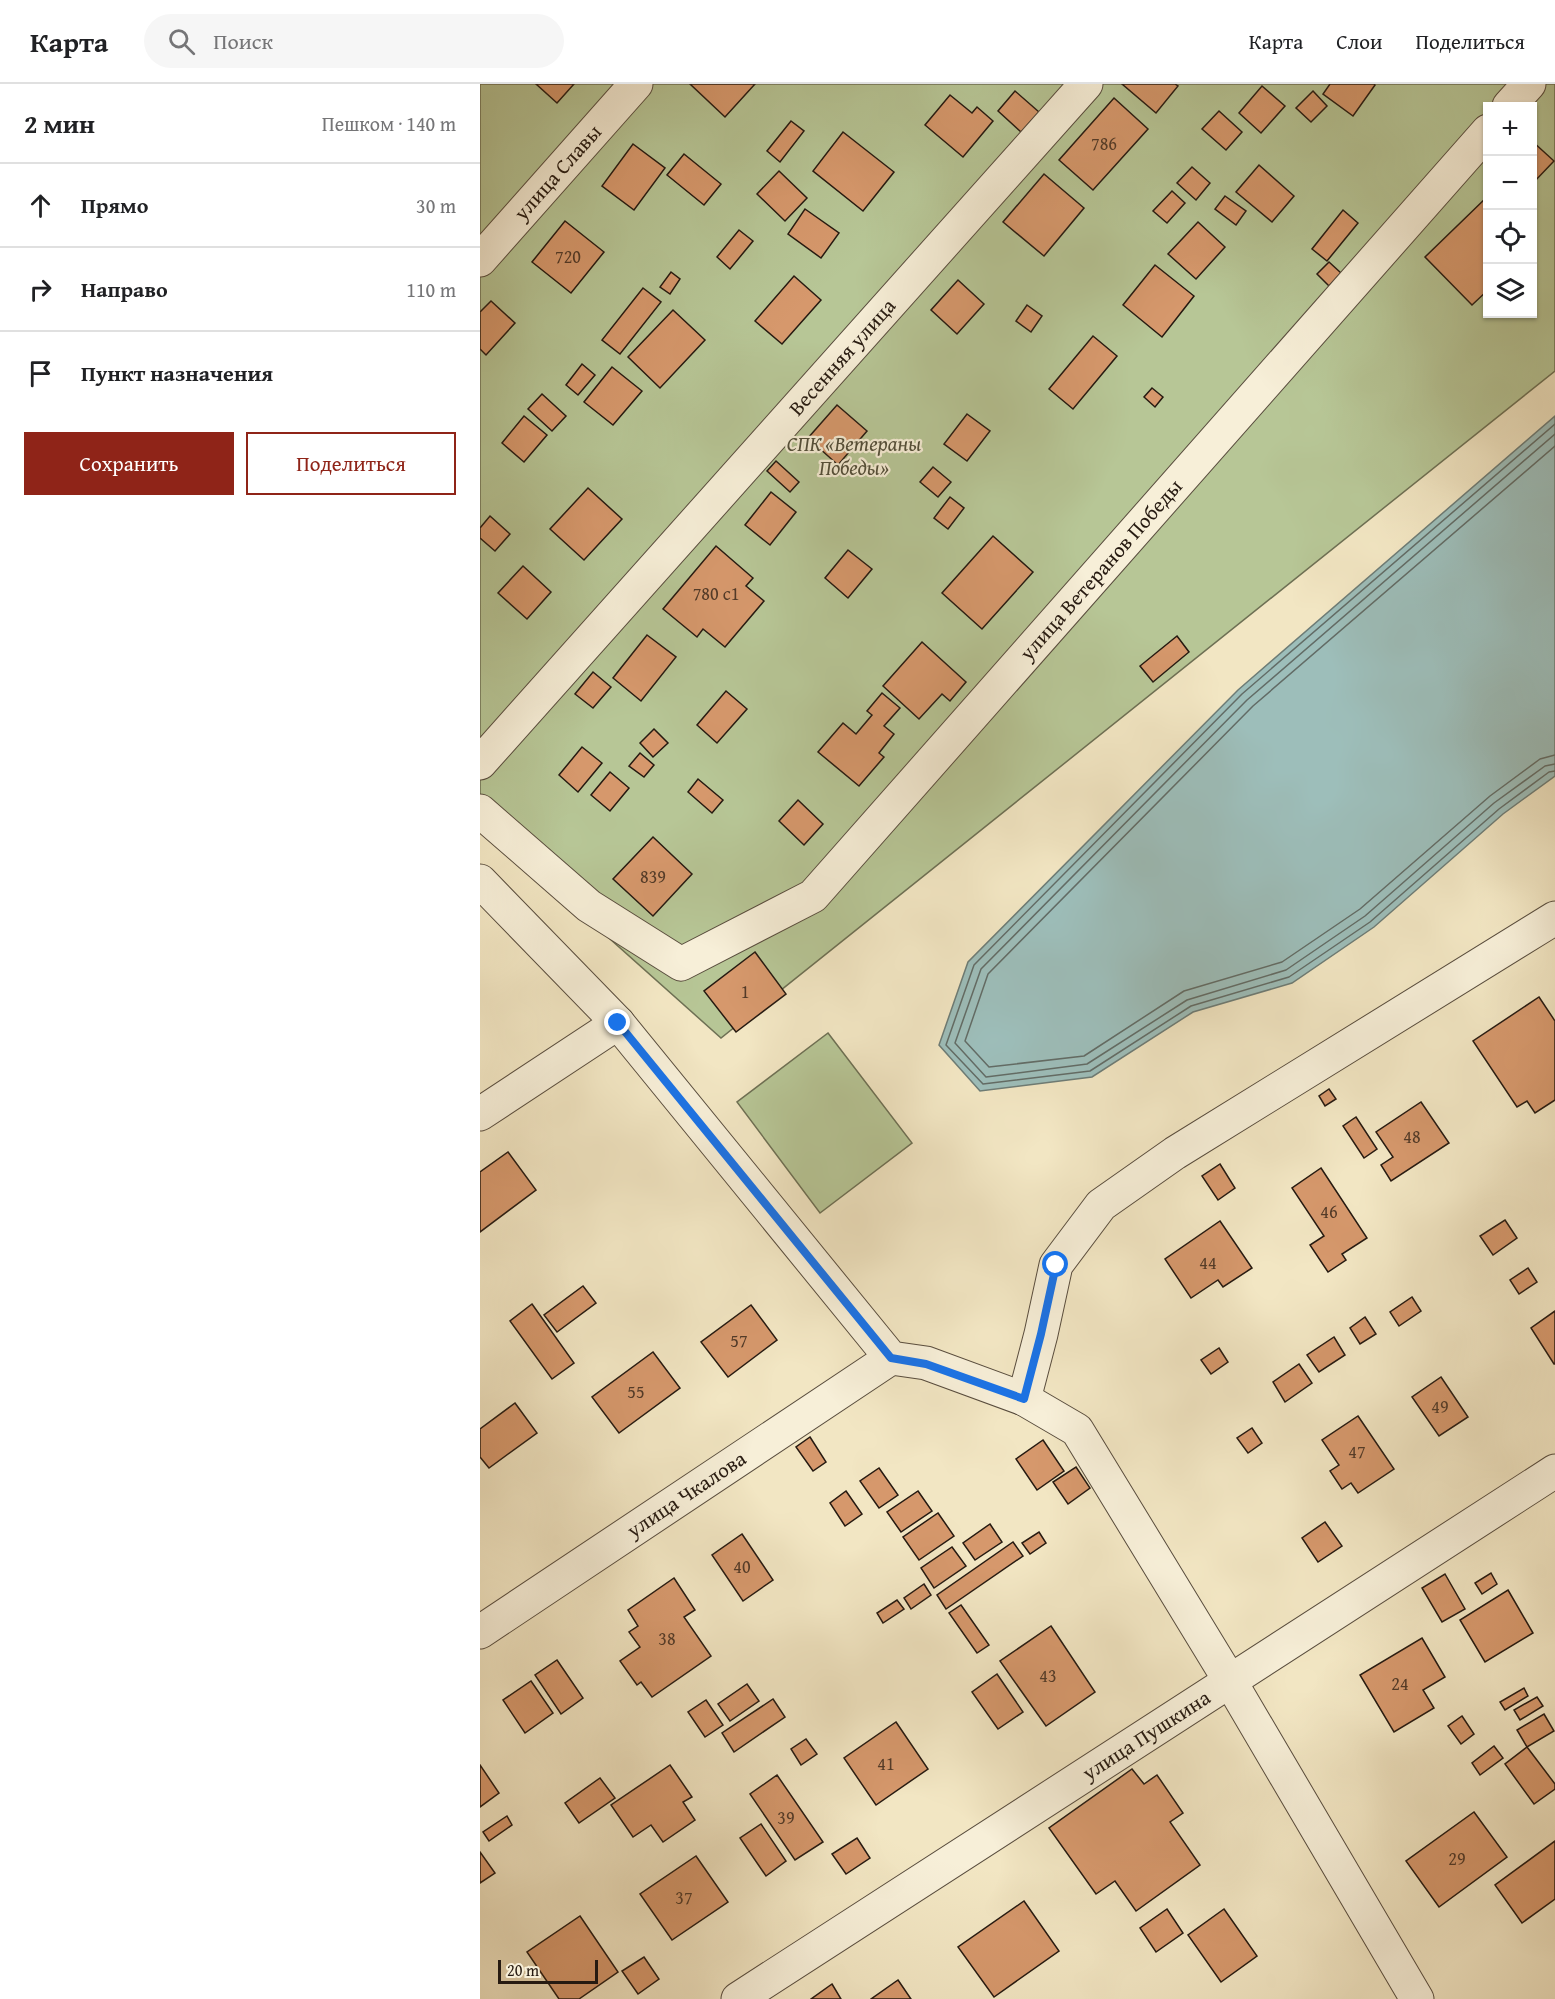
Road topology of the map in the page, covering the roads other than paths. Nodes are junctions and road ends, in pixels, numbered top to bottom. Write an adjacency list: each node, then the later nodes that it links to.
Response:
1 (636, 84): 6 (street, улица Славы)
2 (1086, 84): 7 (street, Весенняя улица)
3 (1529, 84): 4 (street)
4 (1513, 102)
5 (1483, 137): 8 (street, улица Ветеранов Победы)
6 (480, 260)
7 (480, 763)
8 (480, 811)
9 (480, 881): 11 (street)
10 (1555, 918): 14 (street)
11 (618, 1023): 12 (street); 13 (street)
12 (480, 1114)
13 (891, 1358): 14 (street); 16 (street, улица Чкалова)
14 (1024, 1399): 17 (street)
15 (1555, 1471): 17 (street, улица Пушкина)
16 (480, 1632)
17 (1230, 1681): 18 (street, улица Пушкина); 19 (street)
18 (738, 1999)
19 (1417, 1999)

